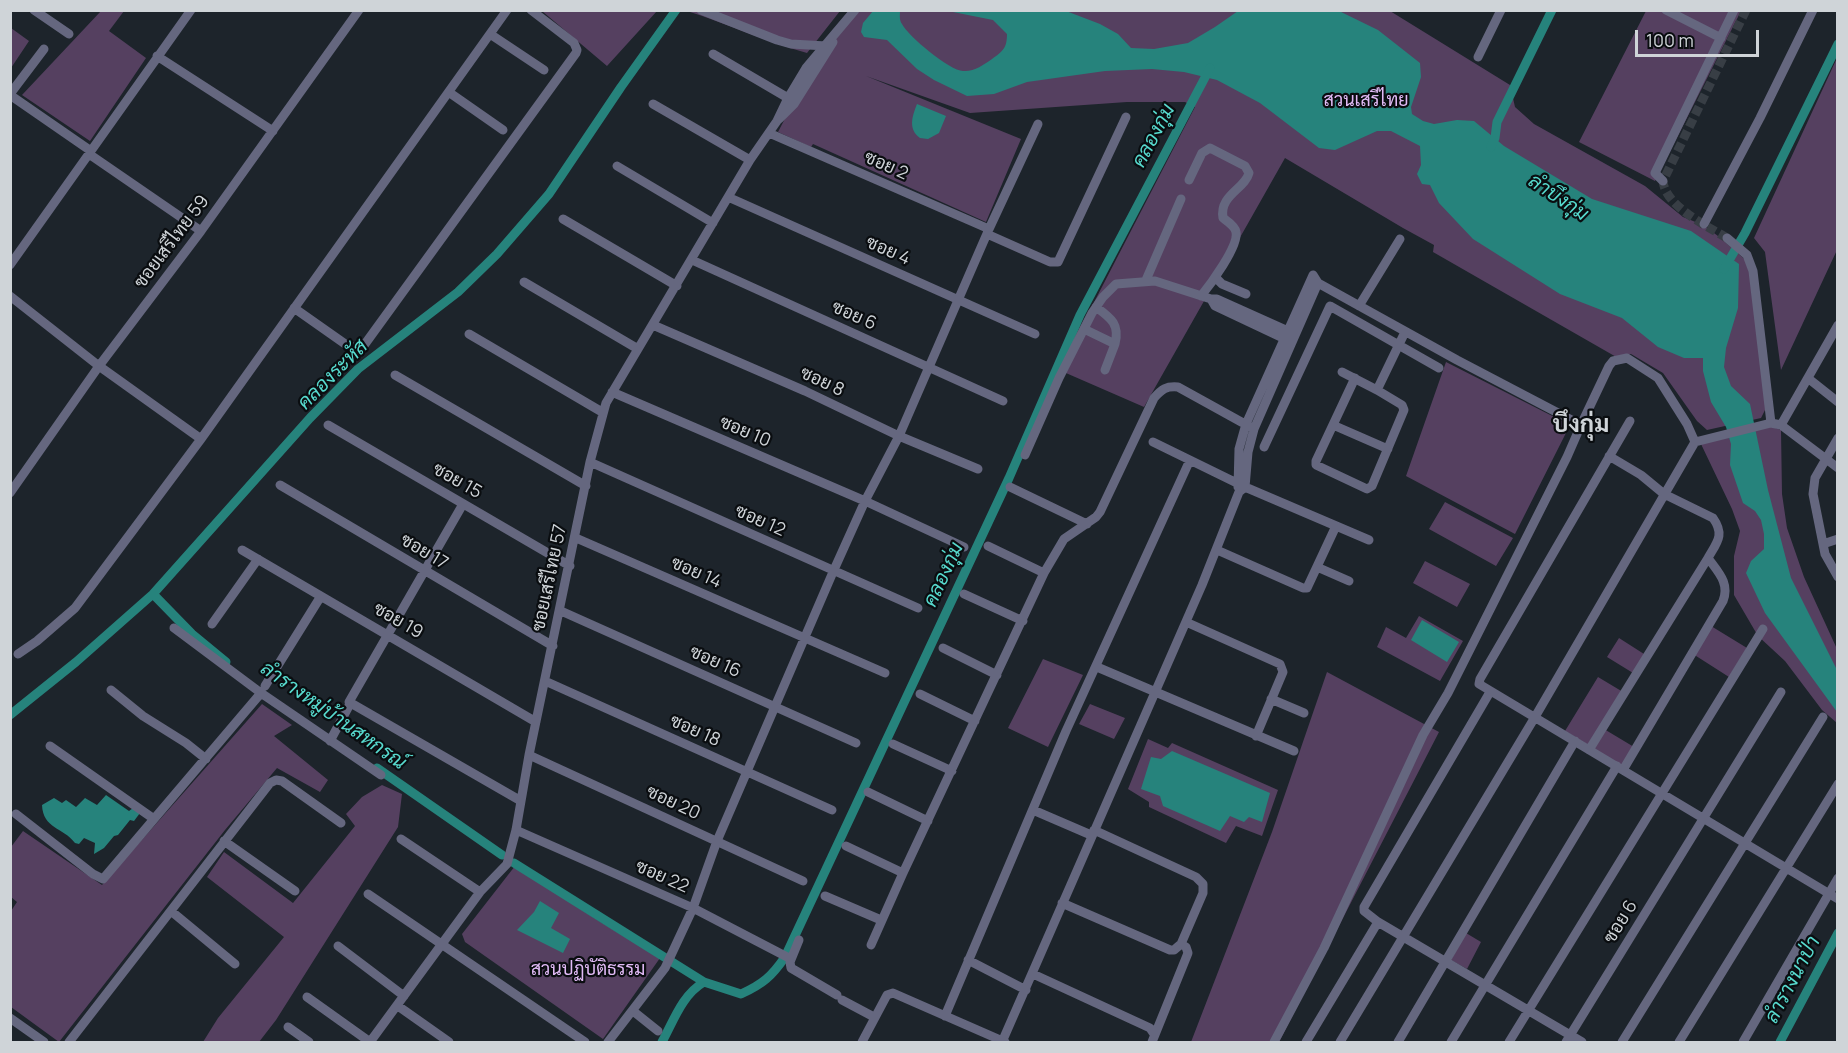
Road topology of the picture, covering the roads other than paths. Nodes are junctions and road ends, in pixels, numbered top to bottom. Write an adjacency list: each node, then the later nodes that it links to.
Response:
1 (34, 10): 12 (street)
2 (191, 10): 18 (street)
3 (359, 10): 29 (street, ซอยเสรีไทย 59)
4 (507, 10): 13 (street)
5 (531, 10): 57 (street)
6 (701, 10): 15 (street)
7 (855, 10): 15 (street, ซอยเสรีไทย 57)
8 (1502, 10): 19 (street)
9 (1666, 10): 14 (street)
10 (1734, 10): 14 (street)
11 (1813, 10): 40 (street)
12 (69, 34)
13 (490, 34): 20 (street); 21 (street)
14 (1721, 38): 35 (street)
15 (827, 46): 23 (street, ซอยเสรีไทย 57); 26 (street, ซอยเสรีไทย 57)
16 (44, 49): 22 (street)
17 (712, 54): 23 (street)
18 (157, 56): 29 (street); 31 (street)
19 (1478, 57)
20 (544, 70)
21 (450, 93): 28 (street); 57 (street)
22 (10, 94): 31 (street)
23 (788, 98): 26 (street, ซอยเสรีไทย 57)
24 (653, 104): 32 (street)
25 (1126, 117): 42 (street, ซอย 2)
26 (777, 121): 30 (street, ซอยเสรีไทย 57)
27 (1038, 124): 42 (street)
28 (503, 130)
29 (273, 131): 41 (street, ซอยเสรีไทย 59)
30 (769, 133): 32 (street, ซอยเสรีไทย 57); 42 (street, ซอย 2)
31 (90, 152): 41 (street); 46 (street)
32 (750, 160): 36 (street, ซอยเสรีไทย 57)
33 (616, 166): 39 (street)
34 (1189, 180): 47 (street)
35 (1663, 181)
36 (728, 197): 39 (street, ซอยเสรีไทย 57); 54 (street, ซอย 4)
37 (1181, 200): 48 (street)
38 (563, 219): 50 (street)
39 (713, 223): 45 (street, ซอยเสรีไทย 57)
40 (1704, 224)
41 (201, 231): 69 (street, ซอยเสรีไทย 59)
42 (988, 232): 54 (street)
43 (1727, 238): 88 (street)
44 (1400, 239): 55 (street)
45 (692, 260): 50 (street, ซอยเสรีไทย 57); 70 (street, ซอย 6)
46 (10, 265)
47 (1216, 278): 51 (street); 53 (street)
48 (1146, 280): 53 (street); 56 (street)
49 (524, 282): 68 (street)
50 (677, 286): 58 (street, ซอยเสรีไทย 57)
51 (1246, 294)
52 (10, 296): 69 (street)
53 (1206, 298): 64 (street)
54 (959, 301): 63 (street, ซอย 4); 70 (street)
55 (1359, 306): 61 (street); 64 (street)
56 (1096, 307): 60 (street); 65 (street)
57 (294, 308): 92 (street)
58 (653, 325): 68 (street, ซอยเสรีไทย 57); 90 (street, ซอย 8)
59 (1838, 325): 77 (street)
60 (1084, 329): 65 (street); 97 (street)
61 (1405, 332): 66 (street); 87 (street)
62 (469, 334): 82 (street)
63 (1035, 334)
64 (1290, 336): 67 (street); 73 (street)
65 (1114, 344): 72 (street)
66 (1400, 345): 67 (street); 71 (street); 78 (street)
67 (1310, 347): 95 (street)
68 (638, 349): 79 (street, ซอยเสรีไทย 57)
69 (99, 366): 92 (street); 108 (street, ซอยเสรีไทย 59)
70 (929, 368): 80 (street, ซอย 6); 90 (street)
71 (1439, 368)
72 (1105, 370)
73 (1274, 371): 84 (street); 89 (street)
74 (1342, 372): 76 (street)
75 (395, 375): 105 (street)
76 (1354, 378): 78 (street); 86 (street)
77 (1809, 379): 81 (street); 88 (street)
78 (1377, 390): 96 (street)
79 (612, 392): 82 (street, ซอยเสรีไทย 57); 110 (street, ซอย 10)
80 (1003, 401)
81 (1838, 402)
82 (602, 412): 101 (street, ซอยเสรีไทย 57)
83 (1630, 421): 98 (street)
84 (1246, 424): 89 (street); 106 (street); 112 (street)
85 (328, 425): 111 (street, ซอย 15)
86 (1333, 425): 96 (street); 96 (street)
87 (1581, 425): 94 (street); 244 (street)
88 (1771, 425): 94 (street); 99 (street)
89 (1254, 429): 106 (street)
90 (899, 436): 103 (street, ซอย 8); 110 (street)
91 (1838, 438): 99 (street)
92 (201, 439): 144 (street)
93 (1153, 442): 100 (street)
94 (1695, 442): 109 (street)
95 (1264, 447)
96 (1388, 449)
97 (1025, 455)
98 (1609, 456): 109 (street); 152 (street)
99 (1826, 458): 102 (street); 117 (street)
100 (1190, 460): 106 (street); 145 (street)
101 (590, 462): 105 (street, ซอยเสรีไทย 57); 128 (street, ซอย 12)
102 (1838, 468)
103 (978, 469)
104 (280, 485): 127 (street, ซอย 17)
105 (586, 486): 114 (street, ซอยเสรีไทย 57)
106 (1240, 487): 113 (street); 121 (street)
107 (1010, 488): 112 (street)
108 (10, 493)
109 (1664, 494): 122 (street); 159 (street)
110 (865, 501): 119 (street, ซอย 10); 128 (street)
111 (463, 504): 124 (street, ซอย 15); 127 (street)
112 (1087, 524): 129 (street)
113 (1336, 526): 116 (street); 125 (street)
114 (576, 538): 124 (street, ซอยเสรีไทย 57); 141 (street, ซอย 14)
115 (1838, 539): 117 (street)
116 (1369, 540)
117 (1823, 544): 126 (street)
118 (988, 546): 129 (street)
119 (964, 547)
120 (242, 550): 123 (street, ซอย 19)
121 (1217, 550): 125 (street); 136 (street)
122 (1708, 558): 169 (street); 173 (street)
123 (258, 559): 132 (street, ซอย 19); 137 (street)
124 (570, 566): 134 (street, ซอยเสรีไทย 57)
125 (1317, 567): 130 (street)
126 (1836, 570)
127 (425, 571): 140 (street); 142 (street, ซอย 17)
128 (833, 572): 133 (street, ซอย 12); 141 (street)
129 (1044, 573): 135 (street)
130 (1349, 581)
131 (964, 594): 135 (street)
132 (321, 597): 140 (street, ซอย 19); 150 (street)
133 (918, 608)
134 (561, 611): 142 (street, ซอยเสรีไทย 57); 157 (street, ซอย 16)
135 (1023, 621): 147 (street)
136 (1186, 622): 151 (street); 155 (street)
137 (212, 624)
138 (174, 628): 150 (street)
139 (1763, 629): 179 (street)
140 (388, 634): 156 (street); 162 (street, ซอย 19)
141 (804, 638): 146 (street, ซอย 14); 157 (street)
142 (553, 646): 148 (street, ซอยเสรีไทย 57)
143 (943, 648): 147 (street)
144 (18, 654)
145 (1096, 667): 151 (street); 182 (street)
146 (885, 673)
147 (997, 675): 161 (street)
148 (545, 681): 162 (street, ซอยเสรีไทย 57); 175 (street, ซอย 18)
149 (111, 690): 172 (street)
150 (263, 690): 164 (street); 172 (street)
151 (1155, 692): 163 (street); 189 (street)
152 (1490, 692): 159 (street); 209 (street)
153 (1781, 692): 185 (street, ซอย 6)
154 (920, 694): 161 (street)
155 (1271, 699): 158 (street); 163 (street)
156 (350, 702): 164 (street); 180 (street)
157 (775, 707): 166 (street, ซอย 16); 175 (street)
158 (1304, 713)
159 (1534, 717): 165 (street); 210 (street)
160 (1823, 717): 193 (street)
161 (975, 721): 174 (street)
162 (536, 722): 171 (street, ซอยเสรีไทย 57)
163 (1256, 736): 170 (street)
164 (332, 737): 176 (street)
165 (1575, 741): 169 (street); 218 (street)
166 (856, 743)
167 (893, 744): 174 (street)
168 (50, 746): 184 (street)
169 (1589, 750): 173 (street)
170 (1294, 751)
171 (529, 755): 180 (street, ซอยเสรีไทย 57); 192 (street, ซอย 20)
172 (206, 759): 184 (street)
173 (1620, 768): 179 (street); 221 (street)
174 (952, 771): 186 (street)
175 (746, 772): 181 (street, ซอย 18); 192 (street)
176 (381, 775)
177 (1838, 784): 195 (street)
178 (868, 792): 186 (street)
179 (1663, 794): 185 (street); 227 (street)
180 (521, 801): 188 (street, ซอยเสรีไทย 57)
181 (832, 810)
182 (1033, 810): 189 (street); 217 (street)
183 (16, 814): 184 (street)
184 (154, 819)
185 (1704, 820): 193 (street); 234 (street, ซอย 6)
186 (928, 821): 196 (street)
187 (341, 823): 191 (street)
188 (516, 830): 200 (street, ซอยเสรีไทย 57); 206 (street, ซอย 22)
189 (1093, 833): 205 (street); 212 (street)
190 (401, 839): 200 (street)
191 (224, 841): 199 (street); 207 (street)
192 (717, 841): 198 (street, ซอย 20); 206 (street)
193 (1745, 845): 195 (street); 251 (street)
194 (846, 846): 196 (street)
195 (1785, 869): 202 (street); 252 (street)
196 (903, 873): 208 (street)
197 (1838, 878): 202 (street)
198 (803, 881)
199 (295, 891)
200 (480, 892): 213 (street, ซอยเสรีไทย 57)
201 (368, 894): 213 (street)
202 (1828, 894): 204 (street); 253 (street)
203 (825, 896): 208 (street)
204 (1838, 899)
205 (1062, 903): 212 (street); 220 (street)
206 (693, 908): 216 (street, ซอย 22); 226 (street)
207 (171, 910): 219 (street); 236 (street)
208 (881, 920): 214 (street)
209 (1378, 922): 210 (street); 245 (street)
210 (1403, 936): 218 (street); 246 (street)
211 (799, 940): 216 (street)
212 (1181, 944): 233 (street)
213 (442, 945): 223 (street, ซอยเสรีไทย 57); 240 (street)
214 (871, 945)
215 (338, 946): 223 (street)
216 (788, 957): 229 (street, ซอย 22)
217 (968, 960): 222 (street); 228 (street)
218 (1446, 962): 221 (street); 247 (street)
219 (235, 964)
220 (1033, 974): 222 (street); 233 (street)
221 (1485, 985): 227 (street); 248 (street)
222 (1026, 990): 243 (street)
223 (404, 996): 225 (street, ซอยเสรีไทย 57)
224 (307, 997): 238 (street)
225 (398, 1006): 238 (street, ซอยเสรีไทย 57); 239 (street)
226 (633, 1011): 232 (street); 241 (street)
227 (1528, 1011): 234 (street); 249 (street)
228 (945, 1016): 229 (street); 243 (street)
229 (874, 1017): 242 (street)
230 (10, 1018): 235 (street)
231 (288, 1027): 237 (street)
232 (657, 1031)
233 (1153, 1038)
234 (1568, 1039): 250 (street)
235 (44, 1042)
236 (69, 1042)
237 (309, 1042)
238 (370, 1042)
239 (449, 1042)
240 (585, 1042)
241 (608, 1042)
242 (862, 1042)
243 (1003, 1042)
244 (1274, 1042)
245 (1306, 1042)
246 (1340, 1042)
247 (1398, 1042)
248 (1450, 1042)
249 (1509, 1042)
250 (1582, 1042)
251 (1622, 1042)
252 (1679, 1042)
253 (1743, 1042)

